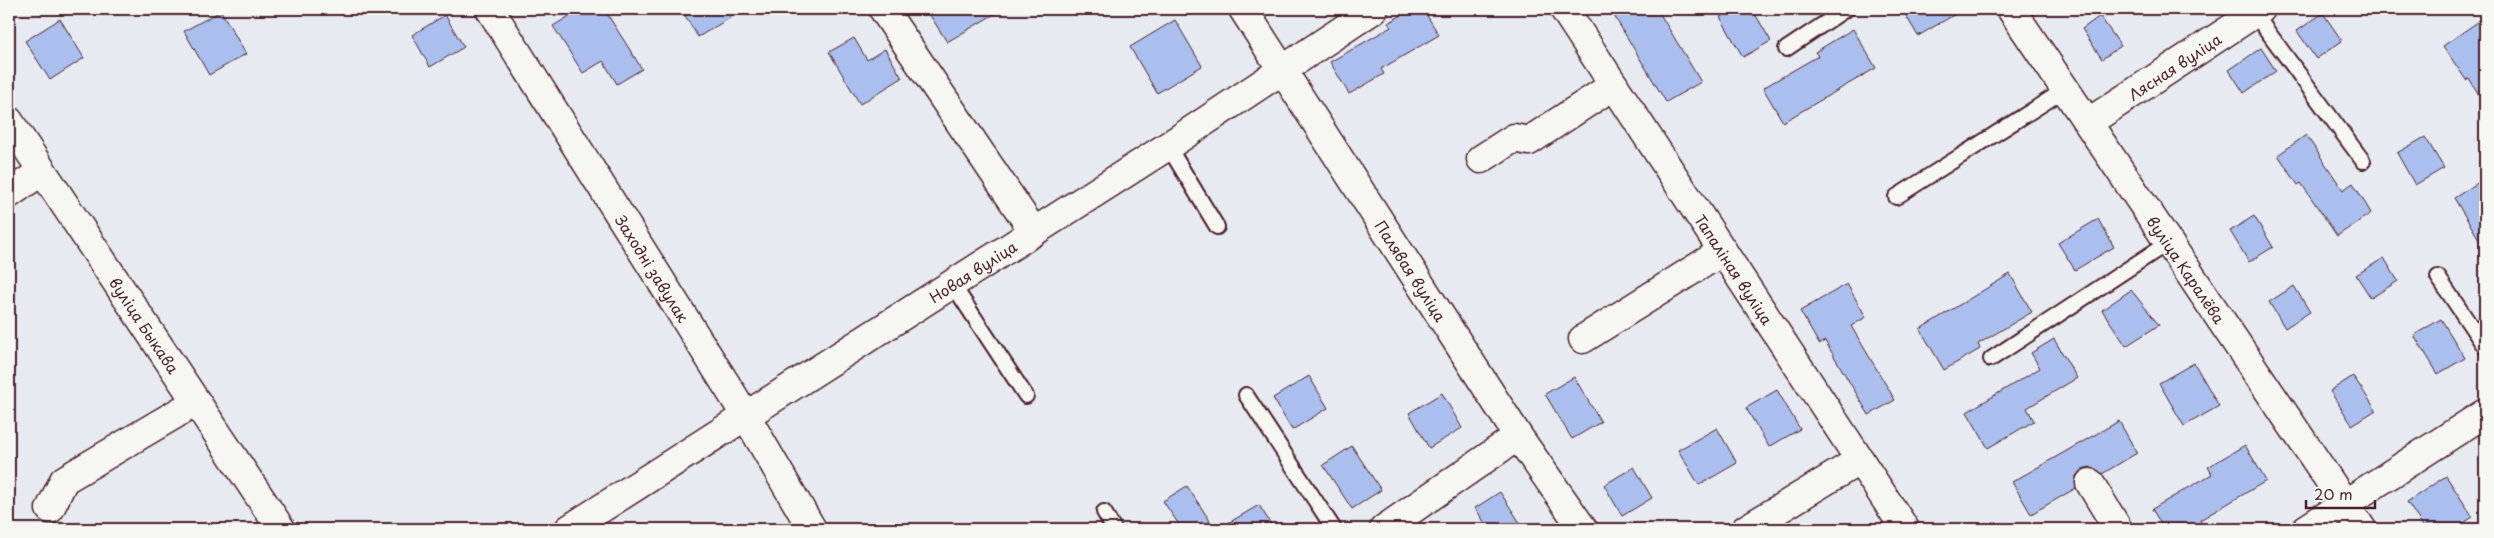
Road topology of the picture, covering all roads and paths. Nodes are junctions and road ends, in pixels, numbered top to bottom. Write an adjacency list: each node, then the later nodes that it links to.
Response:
1 (490, 9): 34 (street, Заходні завулак)
2 (883, 9): 22 (street)
3 (1243, 9): 10 (street, Палявая вуліца)
4 (1374, 9): 10 (street, Новая вуліца)
5 (1564, 9): 11 (street, Тапаліная вуліца)
6 (1846, 9): 9 (lane)
7 (2011, 9): 12 (street, вуліца Каралёва)
8 (2248, 13): 14 (street, Лясная вуліца); 17 (lane)
9 (1786, 49)
10 (1283, 69): 15 (street, Новая вуліца); 35 (street, Палявая вуліца)
11 (1614, 85): 16 (street); 24 (street, Тапаліная вуліца)
12 (2066, 89): 14 (street, вуліца Каралёва); 20 (lane)
13 (9, 121): 18 (street, вуліца Быкава)
14 (2088, 122): 23 (street, вуліца Каралёва)
15 (1168, 146): 21 (lane); 22 (street, Новая вуліца)
16 (1481, 159)
17 (2363, 160)
18 (42, 171): 19 (street); 32 (street, вуліца Быкава)
19 (9, 194)
20 (1896, 197)
21 (1217, 227)
22 (1034, 232): 26 (street, Новая вуліца)
23 (2169, 242): 29 (lane); 38 (street, вуліца Каралёва)
24 (1723, 251): 27 (street); 36 (street, Тапаліная вуліца)
25 (2438, 277): 28 (lane)
26 (953, 285): 30 (lane); 34 (street, Новая вуліца)
27 (1583, 340)
28 (2485, 346)
29 (1991, 359)
30 (1026, 396)
31 (1246, 396): 45 (lane)
32 (196, 402): 39 (street); 41 (street, вуліца Быкава)
33 (2485, 413): 38 (street)
34 (746, 416): 42 (street, Новая вуліца); 43 (street, Заходні завулак)
35 (1518, 436): 46 (street); 47 (street, Палявая вуліца)
36 (1860, 460): 48 (street); 49 (street, Тапаліная вуліца)
37 (2090, 483): 50 (street)
38 (2345, 504): 51 (street); 52 (street, вуліца Каралёва)
39 (50, 509)
40 (1104, 512): 44 (lane)
41 (281, 529)
42 (569, 529)
43 (812, 529)
44 (1114, 529)
45 (1334, 529)
46 (1384, 529)
47 (1583, 529)
48 (1746, 529)
49 (1905, 529)
50 (2118, 529)
51 (2306, 529)
52 (2362, 529)

